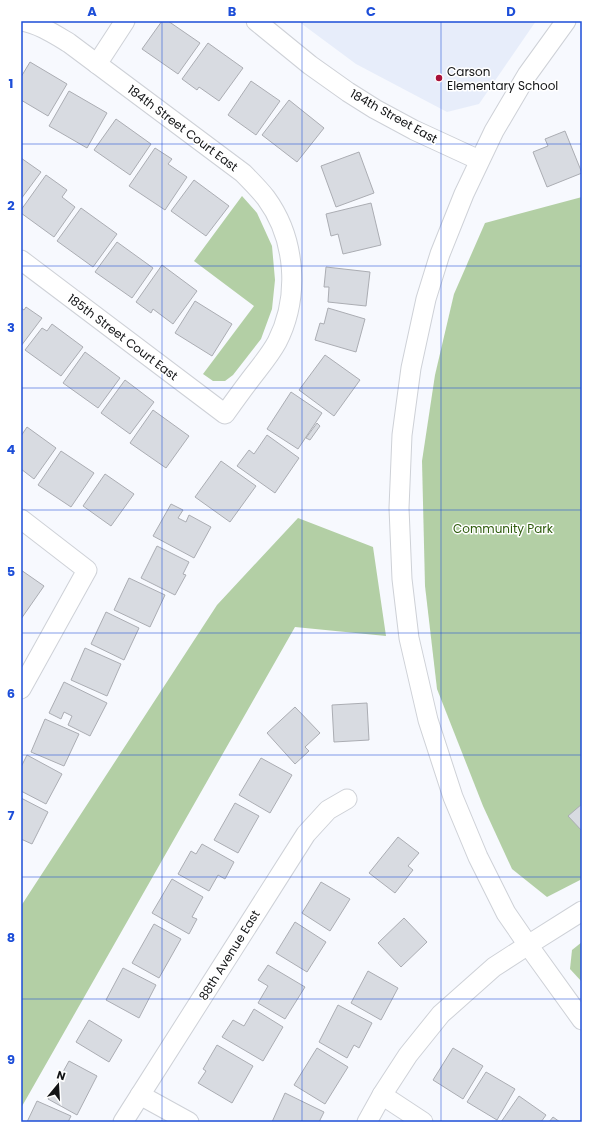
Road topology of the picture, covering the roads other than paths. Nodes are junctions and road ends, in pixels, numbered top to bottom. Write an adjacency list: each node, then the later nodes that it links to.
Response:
1 (21, 21): 5 (street, 184th Street Court East)
2 (125, 21): 5 (street)
3 (256, 21): 6 (street, 184th Street East)
4 (566, 21): 6 (street)
5 (97, 64): 8 (street, 184th Street Court East)
6 (479, 160): 13 (street)
7 (21, 260): 8 (street, 185th Street Court East)
8 (225, 414)
9 (21, 519): 10 (street)
10 (21, 689)
11 (347, 799): 15 (street, 88th Avenue East)
12 (582, 911): 13 (street)
13 (528, 945): 14 (street); 16 (street)
14 (582, 1020)
15 (140, 1095): 17 (street, 88th Avenue East); 18 (street)
16 (382, 1095): 19 (street); 20 (street)
17 (123, 1122)
18 (189, 1122)
19 (367, 1122)
20 (424, 1122)

